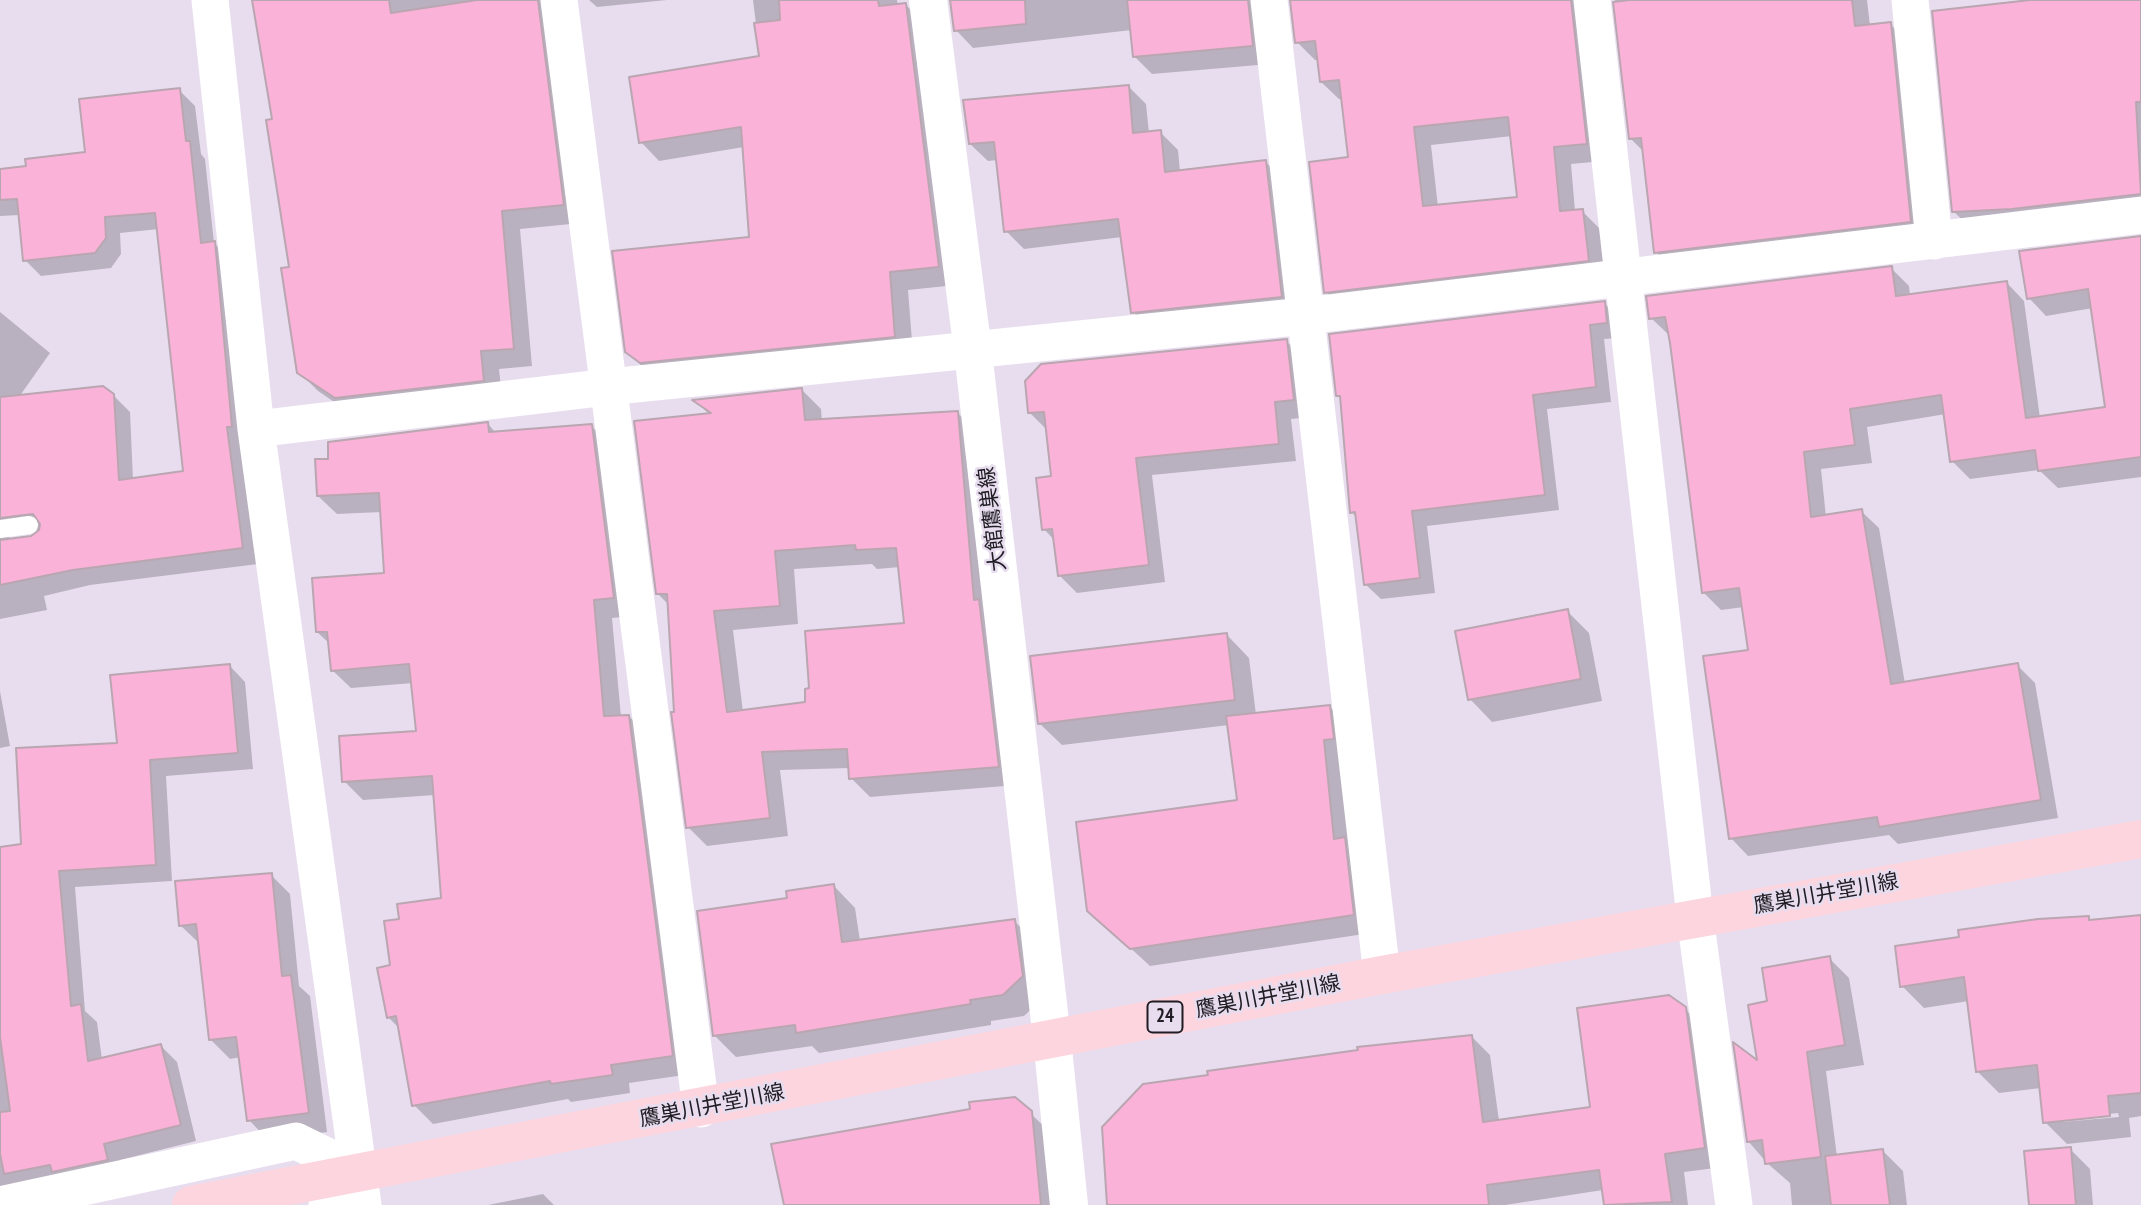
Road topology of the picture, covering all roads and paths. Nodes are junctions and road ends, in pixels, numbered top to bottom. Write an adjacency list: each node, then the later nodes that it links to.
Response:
1 (209, 0): 13 (street)
2 (559, 0): 12 (street)
3 (928, 0): 11 (main road, 大館鷹巣線)
4 (1269, 0): 10 (street)
5 (1592, 0): 9 (street)
6 (1910, 0): 8 (street)
7 (2141, 215): 8 (street)
8 (1934, 240): 9 (street)
9 (1625, 277): 10 (street); 17 (street)
10 (1305, 316): 11 (street); 18 (street)
11 (973, 352): 12 (street); 19 (main road, 大館鷹巣線)
12 (608, 387): 13 (street); 20 (street)
13 (256, 429): 21 (street)
14 (29, 525): 15 (lane)
15 (0, 529)
16 (2141, 839): 17 (main road, 鷹巣川井堂川線 / 24)
17 (1695, 917): 18 (main road, 鷹巣川井堂川線 / 24); 22 (street)
18 (1382, 975): 19 (main road, 鷹巣川井堂川線 / 24)
19 (1052, 1039): 20 (main road, 鷹巣川井堂川線 / 24); 26 (main road, 大館鷹巣線)
20 (701, 1109): 21 (main road, 鷹巣川井堂川線 / 24)
21 (360, 1188): 23 (street); 24 (main road, 鷹巣川井堂川線 / 24); 25 (street)
22 (1726, 1204)
23 (0, 1205)
24 (191, 1205)
25 (327, 1205)
26 (1069, 1205)

